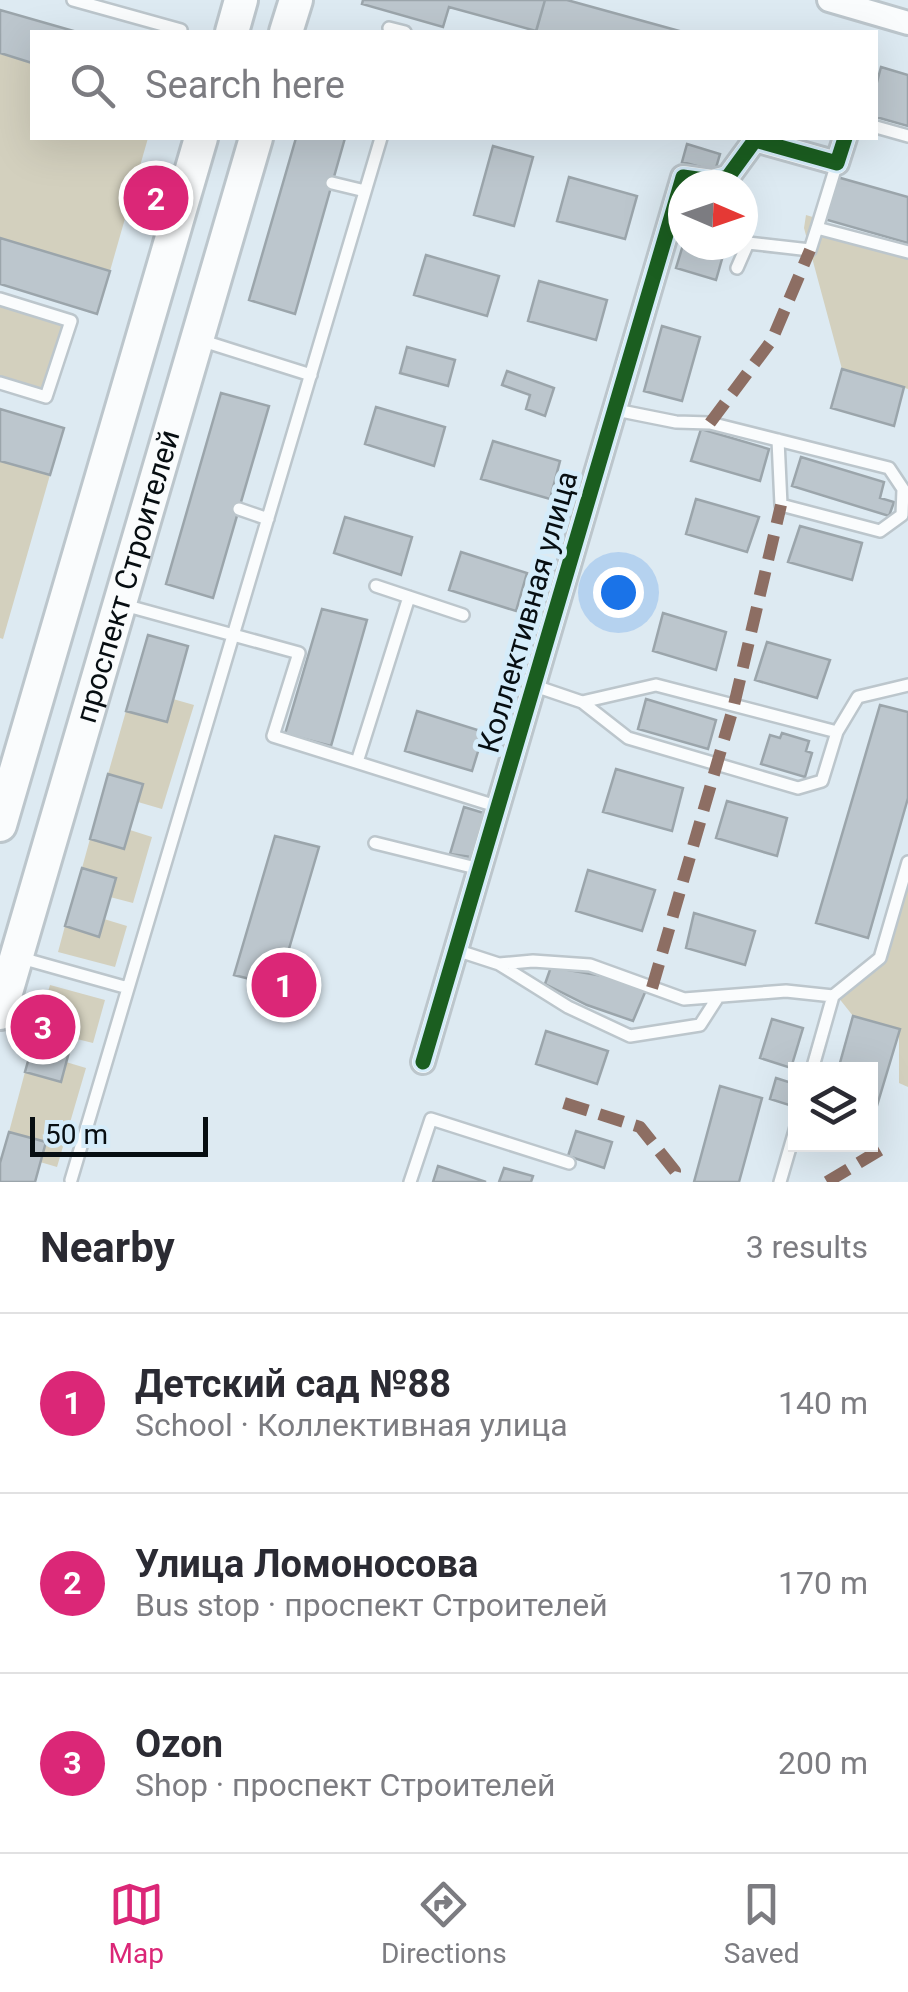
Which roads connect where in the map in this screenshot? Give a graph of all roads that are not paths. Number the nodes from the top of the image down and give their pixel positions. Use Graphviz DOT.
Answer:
graph roads {
  1 [pos="73,0"];
  2 [pos="241,0"];
  3 [pos="296,0"];
  4 [pos="829,0"];
  5 [pos="908,23"];
  6 [pos="879,26"];
  7 [pos="389,28"];
  8 [pos="181,30"];
  9 [pos="233,30"];
  10 [pos="287,30"];
  11 [pos="397,30"];
  12 [pos="878,127"];
  13 [pos="908,136"];
  14 [pos="200,140"];
  15 [pos="255,140"];
  16 [pos="380,140"];
  17 [pos="749,140"];
  18 [pos="754,140"];
  19 [pos="844,140"];
  20 [pos="837,163"];
  21 [pos="332,183"];
  22 [pos="365,191"];
  23 [pos="817,228"];
  24 [pos="908,252"];
  25 [pos="737,268"];
  26 [pos="0,299"];
  27 [pos="197,339"];
  28 [pos="310,375"];
  29 [pos="0,383"];
  30 [pos="616,410"];
  31 [pos="778,440"];
  32 [pos="239,509"];
  33 [pos="268,519"];
  34 [pos="376,586"];
  35 [pos="409,597"];
  36 [pos="120,604"];
  37 [pos="463,614"];
  38 [pos="233,636"];
  39 [pos="908,685"];
  40 [pos="534,686"];
  41 [pos="582,702"];
  42 [pos="837,732"];
  43 [pos="357,762"];
  44 [pos="498,807"];
  45 [pos="0,825"];
  46 [pos="375,843"];
  47 [pos="908,862"];
  48 [pos="480,869"];
  49 [pos="456,950"];
  50 [pos="16,957"];
  51 [pos="500,964"];
  52 [pos="128,988"];
  53 [pos="833,996"];
  54 [pos="718,997"];
  55 [pos="0,1014"];
  56 [pos="423,1062"];
  57 [pos="814,1062"];
  58 [pos="789,1152"];
  59 [pos="569,1163"];
  60 [pos="73,1181"];
  61 [pos="410,1182"];
  62 [pos="780,1182"];
  1 -- 8 [label="lane"];
  2 -- 9 [label="main road"];
  3 -- 10 [label="main road"];
  4 -- 6 [label="street"];
  5 -- 6 [label="street"];
  7 -- 11 [label="lane"];
  12 -- 13 [label="lane"];
  14 -- 45 [label="main road, проспект Строителей"];
  15 -- 27 [label="main road, проспект Строителей"];
  16 -- 22 [label="lane"];
  17 -- 30 [label="street, Коллективная улица"];
  18 -- 20 [label="street"];
  19 -- 20 [label="street"];
  20 -- 23 [label="lane"];
  21 -- 22 [label="lane"];
  22 -- 28 [label="lane"];
  23 -- 24 [label="lane"];
  23 -- 25 [label="lane"];
  26 -- 29 [label="lane"];
  27 -- 28 [label="lane"];
  27 -- 36 [label="main road, проспект Строителей"];
  28 -- 33 [label="lane"];
  30 -- 31 [label="lane"];
  30 -- 40 [label="street, Коллективная улица"];
  31 -- 31 [label="lane"];
  32 -- 33 [label="lane"];
  33 -- 38 [label="lane"];
  34 -- 35 [label="lane"];
  35 -- 37 [label="lane"];
  35 -- 43 [label="lane"];
  36 -- 38 [label="lane"];
  36 -- 50 [label="main road, проспект Строителей"];
  38 -- 43 [label="lane"];
  38 -- 52 [label="lane"];
  39 -- 42 [label="lane"];
  40 -- 41 [label="lane"];
  40 -- 44 [label="street, Коллективная улица"];
  41 -- 42 [label="lane"];
  41 -- 42 [label="lane"];
  43 -- 44 [label="lane"];
  44 -- 48 [label="street, Коллективная улица"];
  46 -- 48 [label="lane"];
  47 -- 53 [label="lane"];
  48 -- 49 [label="street, Коллективная улица"];
  49 -- 51 [label="lane"];
  49 -- 56 [label="street, Коллективная улица"];
  50 -- 52 [label="lane"];
  50 -- 55 [label="main road, проспект Строителей"];
  51 -- 54 [label="lane"];
  51 -- 54 [label="lane"];
  52 -- 60 [label="lane"];
  53 -- 54 [label="lane"];
  53 -- 57 [label="lane"];
  58 -- 62 [label="lane"];
  59 -- 61 [label="lane"];
}
